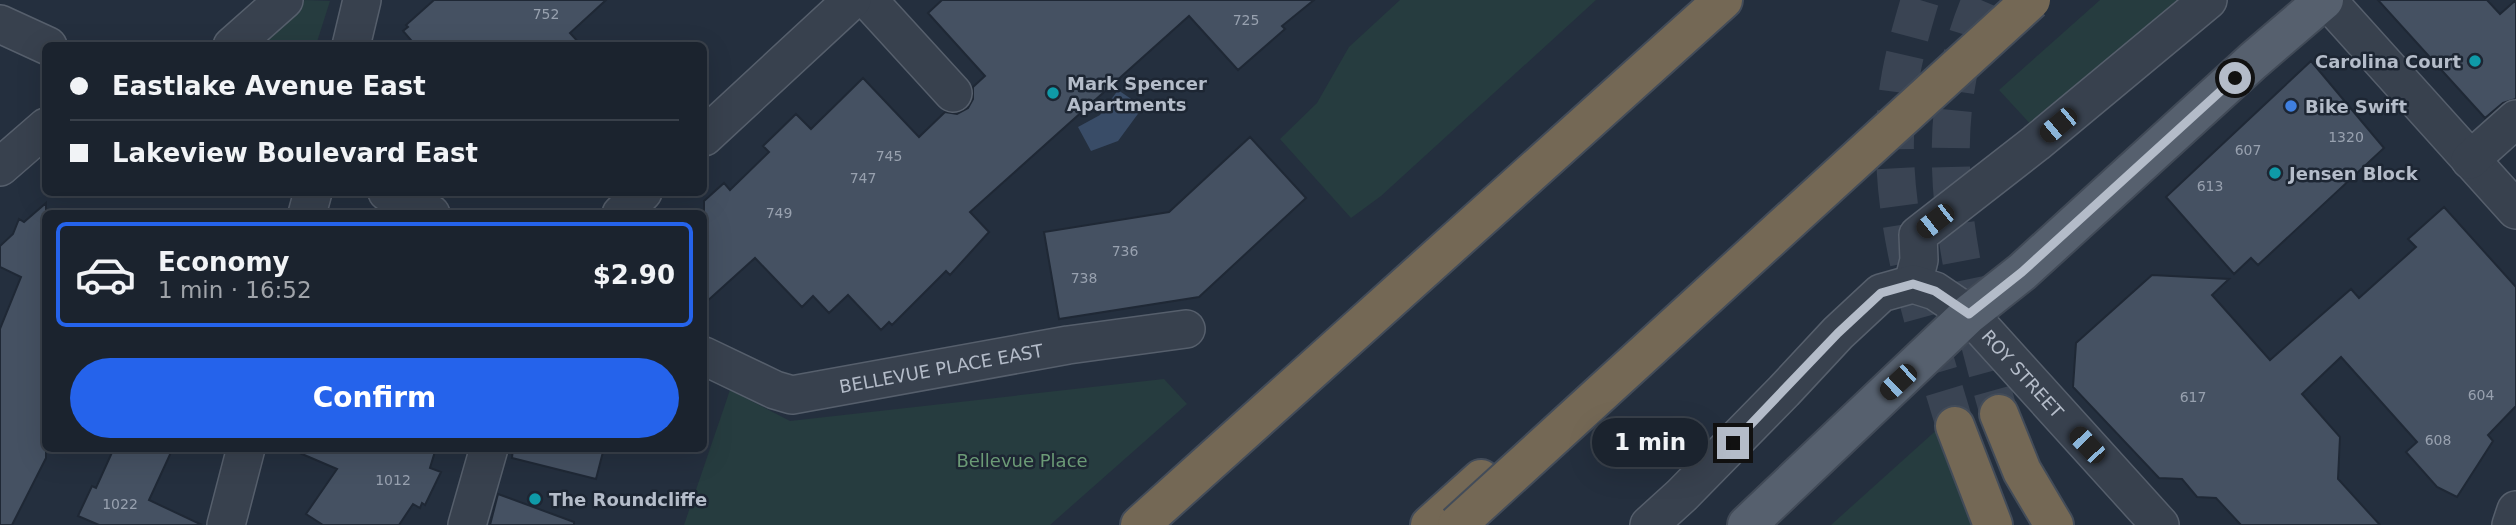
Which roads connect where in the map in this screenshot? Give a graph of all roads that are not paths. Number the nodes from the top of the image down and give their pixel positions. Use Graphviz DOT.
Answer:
graph roads {
  1 [pos="284,0"];
  2 [pos="362,0"];
  3 [pos="852,0"];
  4 [pos="868,0"];
  5 [pos="1723,0"];
  6 [pos="2005,0"];
  7 [pos="2031,0"];
  8 [pos="2208,0"];
  9 [pos="2325,0"];
  10 [pos="0,24"];
  11 [pos="237,42"];
  12 [pos="352,42"];
  13 [pos="42,43"];
  14 [pos="953,93"];
  15 [pos="2516,119"];
  16 [pos="42,130"];
  17 [pos="707,134"];
  18 [pos="2470,160"];
  19 [pos="0,167"];
  20 [pos="395,196"];
  21 [pos="639,196"];
  22 [pos="423,210"];
  23 [pos="625,210"];
  24 [pos="2516,210"];
  25 [pos="1913,284"];
  26 [pos="1969,314"];
  27 [pos="1186,329"];
  28 [pos="707,357"];
  29 [pos="1999,414"];
  30 [pos="1955,426"];
  31 [pos="245,452"];
  32 [pos="488,452"];
  33 [pos="2516,510"];
  34 [pos="226,525"];
  35 [pos="467,525"];
  36 [pos="1140,525"];
  37 [pos="1430,525"];
  38 [pos="1457,525"];
  39 [pos="1648,525"];
  40 [pos="1747,525"];
  41 [pos="1993,525"];
  42 [pos="2054,525"];
  43 [pos="2160,525"];
  44 [pos="2511,525"];
  1 -- 11 [label="street"];
  2 -- 12 [label="street"];
  3 -- 17 [label="street"];
  4 -- 14 [label="street"];
  5 -- 36 [label="highway"];
  6 -- 37 [label="highway"];
  7 -- 38 [label="highway, bridge"];
  8 -- 25 [label="street"];
  9 -- 18 [label="street"];
  9 -- 26 [label="main road"];
  10 -- 13 [label="street"];
  15 -- 18 [label="street"];
  16 -- 19 [label="street"];
  18 -- 24 [label="street"];
  20 -- 22 [label="street"];
  21 -- 23 [label="street"];
  25 -- 26 [label="street, ROY STREET"];
  25 -- 39 [label="street"];
  26 -- 40 [label="main road"];
  26 -- 43 [label="street, ROY STREET"];
  27 -- 28 [label="street, BELLEVUE PLACE EAST"];
  29 -- 42 [label="highway"];
  30 -- 41 [label="highway"];
  31 -- 34 [label="street"];
  32 -- 35 [label="street"];
  33 -- 44 [label="street"];
}
